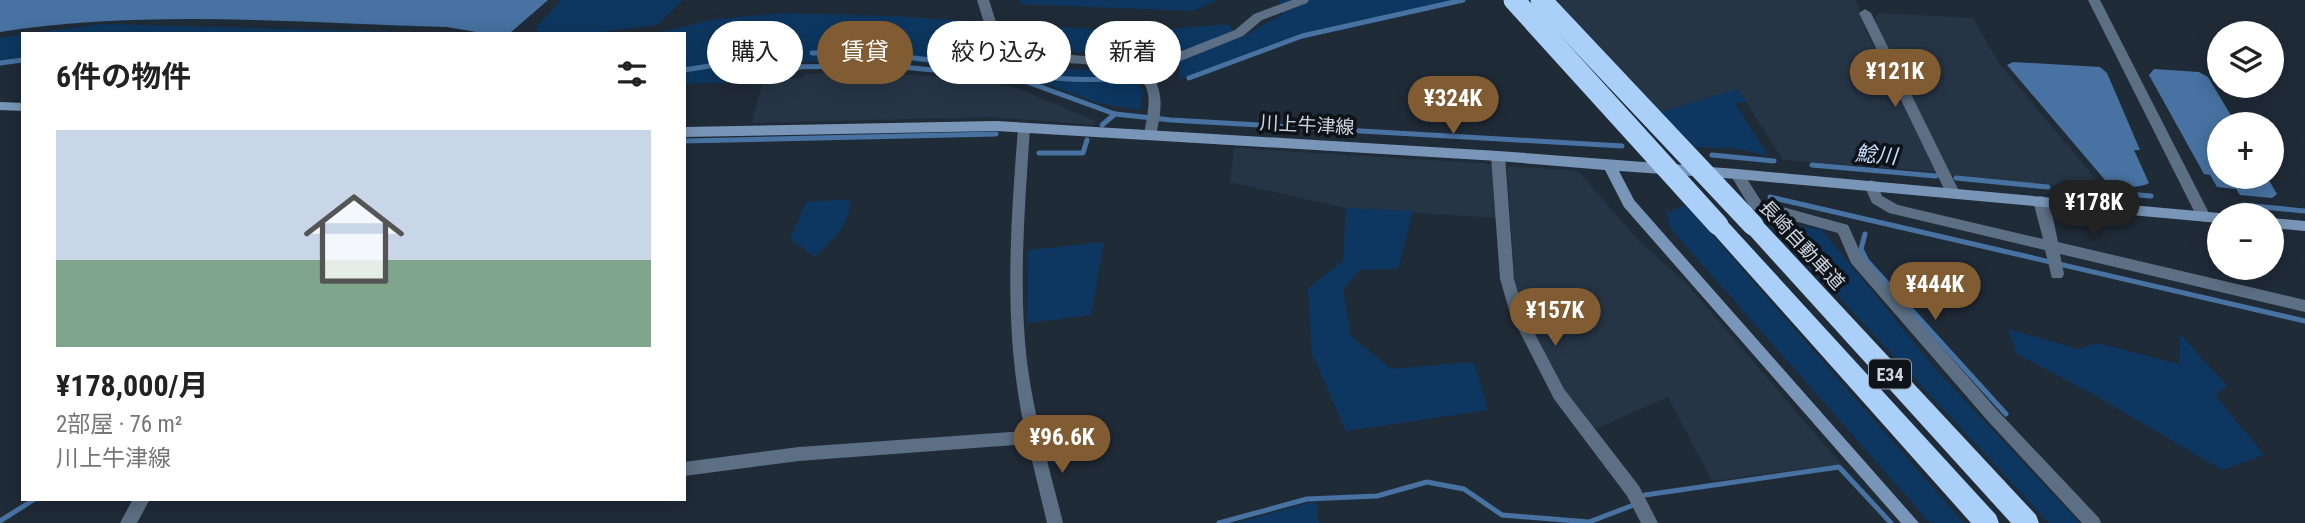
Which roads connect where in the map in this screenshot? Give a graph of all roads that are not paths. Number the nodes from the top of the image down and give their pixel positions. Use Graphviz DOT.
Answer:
graph roads {
  1 [pos="983,0"];
  2 [pos="1303,0"];
  3 [pos="1514,0"];
  4 [pos="1541,0"];
  5 [pos="2094,0"];
  6 [pos="1864,13"];
  7 [pos="1181,56"];
  8 [pos="1085,62"];
  9 [pos="1151,84"];
  10 [pos="0,106"];
  11 [pos="21,107"];
  12 [pos="1024,128"];
  13 [pos="1151,131"];
  14 [pos="686,132"];
  15 [pos="1498,156"];
  16 [pos="1609,166"];
  17 [pos="1737,174"];
  18 [pos="1871,185"];
  19 [pos="1953,193"];
  20 [pos="2040,201"];
  21 [pos="2204,217"];
  22 [pos="2207,217"];
  23 [pos="2284,224"];
  24 [pos="2305,226"];
  25 [pos="2051,248"];
  26 [pos="2057,274"];
  27 [pos="2305,306"];
  28 [pos="1034,437"];
  29 [pos="686,468"];
  30 [pos="141,501"];
  31 [pos="128,523"];
  32 [pos="1055,523"];
  33 [pos="1650,523"];
  34 [pos="1912,523"];
  35 [pos="1987,523"];
  36 [pos="2027,523"];
  37 [pos="2093,523"];
  1 -- 8 [label="street"];
  2 -- 7 [label="street"];
  3 -- 35 [label="highway, E34, bridge"];
  4 -- 36 [label="highway, 長崎自動車道 / E34, bridge"];
  5 -- 21 [label="street"];
  6 -- 19 [label="street"];
  9 -- 13 [label="street"];
  10 -- 11 [label="main road"];
  12 -- 13 [label="main road, 川上牛津線"];
  12 -- 14 [label="main road, 川上牛津線"];
  12 -- 28 [label="street"];
  13 -- 15 [label="main road, 川上牛津線"];
  15 -- 16 [label="main road, 川上牛津線"];
  15 -- 33 [label="street"];
  16 -- 17 [label="main road, 川上牛津線"];
  16 -- 34 [label="main road"];
  17 -- 18 [label="main road, 川上牛津線"];
  17 -- 37 [label="street"];
  18 -- 19 [label="main road, 川上牛津線"];
  18 -- 25 [label="street"];
  19 -- 20 [label="main road, 川上牛津線"];
  20 -- 21 [label="main road, 川上牛津線"];
  20 -- 25 [label="street"];
  21 -- 22 [label="main road, 川上牛津線"];
  23 -- 24 [label="main road"];
  25 -- 26 [label="street"];
  25 -- 27 [label="street"];
  28 -- 29 [label="street"];
  28 -- 32 [label="street"];
  30 -- 31 [label="street"];
}
